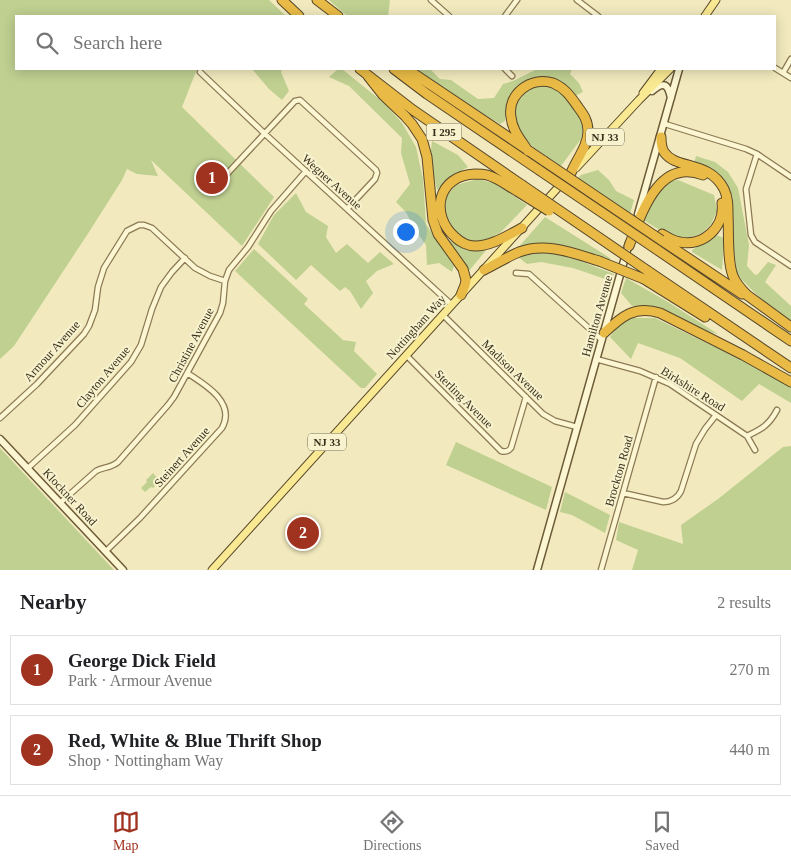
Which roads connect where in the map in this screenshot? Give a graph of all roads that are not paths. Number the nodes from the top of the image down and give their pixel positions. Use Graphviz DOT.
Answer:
graph roads {
  1 [pos="282,0"];
  2 [pos="312,0"];
  3 [pos="317,0"];
  4 [pos="431,0"];
  5 [pos="517,0"];
  6 [pos="577,0"];
  7 [pos="716,0"];
  8 [pos="298,15"];
  9 [pos="329,15"];
  10 [pos="337,15"];
  11 [pos="447,15"];
  12 [pos="506,15"];
  13 [pos="597,15"];
  14 [pos="706,15"];
  15 [pos="791,60"];
  16 [pos="776,69"];
  17 [pos="361,70"];
  18 [pos="395,70"];
  19 [pos="409,70"];
  20 [pos="506,70"];
  21 [pos="660,70"];
  22 [pos="667,70"];
  23 [pos="669,70"];
  24 [pos="679,70"];
  25 [pos="200,72"];
  26 [pos="783,73"];
  27 [pos="368,76"];
  28 [pos="512,76"];
  29 [pos="678,76"];
  30 [pos="791,78"];
  31 [pos="672,98"];
  32 [pos="639,100"];
  33 [pos="665,124"];
  34 [pos="264,133"];
  35 [pos="661,137"];
  36 [pos="528,150"];
  37 [pos="757,154"];
  38 [pos="306,171"];
  39 [pos="571,173"];
  40 [pos="791,176"];
  41 [pos="520,188"];
  42 [pos="212,190"];
  43 [pos="347,208"];
  44 [pos="522,228"];
  45 [pos="661,237"];
  46 [pos="628,246"];
  47 [pos="185,258"];
  48 [pos="791,266"];
  49 [pos="484,270"];
  50 [pos="516,273"];
  51 [pos="646,275"];
  52 [pos="225,281"];
  53 [pos="461,295"];
  54 [pos="452,305"];
  55 [pos="770,311"];
  56 [pos="443,315"];
  57 [pos="791,326"];
  58 [pos="603,337"];
  59 [pos="791,341"];
  60 [pos="406,355"];
  61 [pos="596,359"];
  62 [pos="791,369"];
  63 [pos="187,373"];
  64 [pos="656,377"];
  65 [pos="791,382"];
  66 [pos="526,397"];
  67 [pos="777,410"];
  68 [pos="716,415"];
  69 [pos="0,418"];
  70 [pos="577,427"];
  71 [pos="747,436"];
  72 [pos="0,439"];
  73 [pos="755,450"];
  74 [pos="28,468"];
  75 [pos="623,493"];
  76 [pos="60,503"];
  77 [pos="106,551"];
  78 [pos="123,570"];
  79 [pos="212,570"];
  80 [pos="537,570"];
  81 [pos="601,570"];
  1 -- 8 [label="highway"];
  2 -- 9 [label="highway"];
  3 -- 10 [label="highway"];
  4 -- 11 [label="street"];
  5 -- 12 [label="street"];
  6 -- 13 [label="street"];
  7 -- 14 [label="main road"];
  15 -- 26 [label="street"];
  16 -- 26 [label="street"];
  17 -- 27 [label="highway, I 295"];
  18 -- 59 [label="highway, I 295, bridge"];
  19 -- 36 [label="highway"];
  20 -- 28 [label="street"];
  21 -- 32 [label="main road, Nottingham Way / NJ 33"];
  22 -- 32 [label="main road, Nottingham Way / NJ 33"];
  23 -- 29 [label="street"];
  24 -- 29 [label="main road, Hamilton Avenue"];
  25 -- 34 [label="street, Wegner Avenue"];
  26 -- 30 [label="street"];
  27 -- 41 [label="highway, I 295"];
  27 -- 53 [label="highway"];
  29 -- 31 [label="main road, Hamilton Avenue"];
  31 -- 32 [label="main road"];
  31 -- 33 [label="main road, Hamilton Avenue"];
  32 -- 39 [label="main road, Nottingham Way / NJ 33"];
  33 -- 35 [label="main road, Hamilton Avenue"];
  33 -- 37 [label="street"];
  34 -- 38 [label="street, Wegner Avenue"];
  34 -- 42 [label="street"];
  34 -- 43 [label="street"];
  35 -- 46 [label="main road, Hamilton Avenue"];
  35 -- 55 [label="highway"];
  36 -- 39 [label="highway"];
  36 -- 45 [label="highway, bridge"];
  37 -- 40 [label="street"];
  37 -- 48 [label="street"];
  38 -- 43 [label="street, Wegner Avenue"];
  38 -- 52 [label="street, Christine Avenue"];
  39 -- 44 [label="main road, Nottingham Way / NJ 33"];
  41 -- 44 [label="highway"];
  41 -- 51 [label="highway, bridge"];
  43 -- 54 [label="street, Wegner Avenue"];
  44 -- 49 [label="main road, Nottingham Way / NJ 33"];
  45 -- 46 [label="highway"];
  45 -- 55 [label="highway"];
  46 -- 58 [label="main road, Hamilton Avenue"];
  47 -- 52 [label="street, Armour Avenue"];
  47 -- 69 [label="street, Armour Avenue"];
  47 -- 74 [label="street, Clayton Avenue"];
  49 -- 51 [label="highway, bridge"];
  49 -- 53 [label="main road, Nottingham Way / NJ 33"];
  50 -- 58 [label="street"];
  51 -- 62 [label="highway"];
  52 -- 63 [label="street, Christine Avenue"];
  53 -- 54 [label="main road, Nottingham Way / NJ 33"];
  54 -- 56 [label="main road, Nottingham Way / NJ 33"];
  55 -- 57 [label="highway"];
  56 -- 60 [label="main road, Nottingham Way / NJ 33"];
  56 -- 66 [label="street, Madison Avenue"];
  58 -- 61 [label="main road, Hamilton Avenue"];
  58 -- 65 [label="highway"];
  60 -- 66 [label="street, Sterling Avenue"];
  60 -- 79 [label="main road, Nottingham Way / NJ 33"];
  61 -- 64 [label="street, Birkshire Road"];
  61 -- 70 [label="main road, Hamilton Avenue"];
  63 -- 76 [label="street, Christine Avenue"];
  63 -- 77 [label="street, Steinert Avenue"];
  64 -- 68 [label="street, Birkshire Road"];
  64 -- 75 [label="street, Brockton Road"];
  66 -- 70 [label="street, Madison Avenue"];
  67 -- 71 [label="street"];
  68 -- 71 [label="street, Birkshire Road"];
  68 -- 75 [label="street"];
  70 -- 80 [label="main road, Hamilton Avenue"];
  71 -- 73 [label="street, Birkshire Road"];
  72 -- 74 [label="main road, Klockner Road"];
  74 -- 76 [label="main road, Klockner Road"];
  75 -- 81 [label="street, Brockton Road"];
  76 -- 77 [label="main road, Klockner Road"];
  77 -- 78 [label="main road, Klockner Road"];
}
